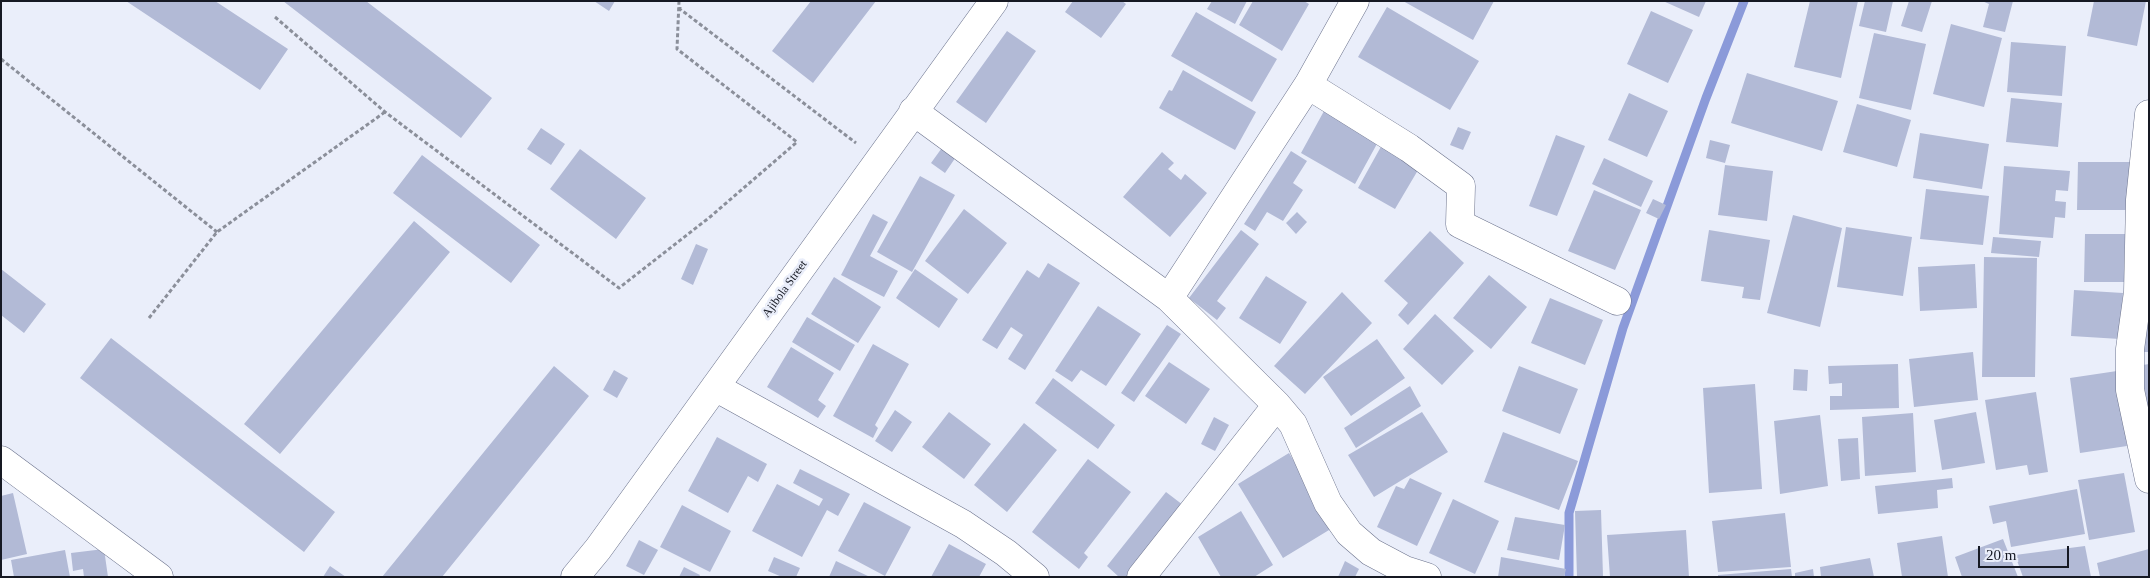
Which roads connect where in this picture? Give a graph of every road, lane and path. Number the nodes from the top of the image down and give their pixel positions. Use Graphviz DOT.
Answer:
graph roads {
  1 [pos="680,1"];
  2 [pos="994,1"];
  3 [pos="1355,1"];
  4 [pos="275,17"];
  5 [pos="1,59"];
  6 [pos="1308,85"];
  7 [pos="913,111"];
  8 [pos="385,112"];
  9 [pos="2149,114"];
  10 [pos="878,160"];
  11 [pos="217,232"];
  12 [pos="1169,298"];
  13 [pos="1617,301"];
  14 [pos="149,318"];
  15 [pos="714,387"];
  16 [pos="1277,405"];
  17 [pos="1,460"];
  18 [pos="2149,479"];
  19 [pos="159,577"];
  20 [pos="575,577"];
  21 [pos="1035,577"];
  22 [pos="1141,577"];
  23 [pos="1427,577"];
  1 -- 8 [label="path"];
  1 -- 10 [label="path"];
  2 -- 7 [label="street, Ajibola Street"];
  3 -- 6 [label="street"];
  4 -- 8 [label="path"];
  5 -- 11 [label="path"];
  6 -- 12 [label="street"];
  6 -- 13 [label="street"];
  7 -- 10 [label="street, Ajibola Street"];
  7 -- 12 [label="street"];
  8 -- 11 [label="path"];
  9 -- 18 [label="street"];
  10 -- 15 [label="street, Ajibola Street"];
  11 -- 14 [label="path"];
  12 -- 16 [label="street"];
  15 -- 20 [label="street, Ajibola Street"];
  15 -- 21 [label="street"];
  16 -- 22 [label="street"];
  16 -- 23 [label="street"];
  17 -- 19 [label="street"];
}
